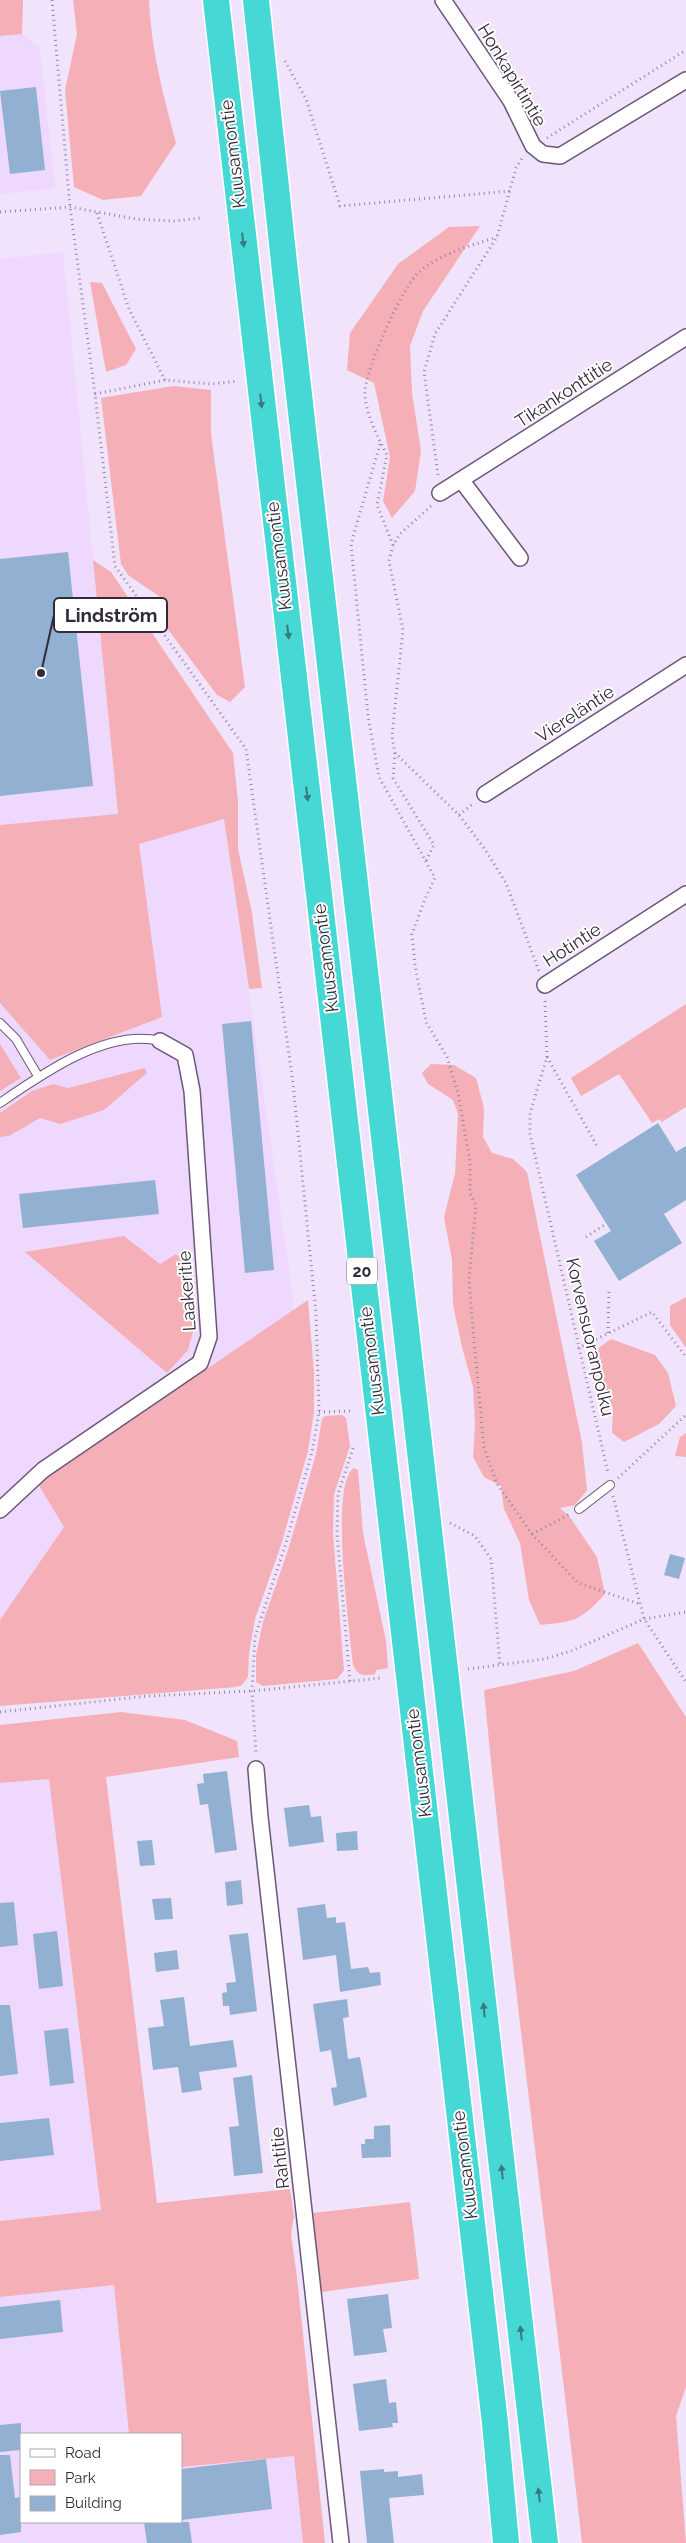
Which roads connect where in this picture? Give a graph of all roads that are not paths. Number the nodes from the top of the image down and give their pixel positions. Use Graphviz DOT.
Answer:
graph roads {
  1 [pos="206,0"];
  2 [pos="216,0"];
  3 [pos="256,0"];
  4 [pos="443,0"];
  5 [pos="686,80"];
  6 [pos="228,109"];
  7 [pos="686,337"];
  8 [pos="462,481"];
  9 [pos="440,493"];
  10 [pos="520,558"];
  11 [pos="686,664"];
  12 [pos="485,794"];
  13 [pos="686,894"];
  14 [pos="545,985"];
  15 [pos="0,1023"];
  16 [pos="160,1042"];
  17 [pos="38,1076"];
  18 [pos="0,1103"];
  19 [pos="610,1485"];
  20 [pos="579,1509"];
  21 [pos="0,1510"];
  22 [pos="256,1769"];
  23 [pos="340,2543"];
  24 [pos="506,2543"];
  25 [pos="545,2543"];
  1 -- 6 [label="highway"];
  2 -- 6 [label="highway, Kuusamontie / 20"];
  25 -- 3 [label="highway, Kuusamontie / 20, one-way"];
  4 -- 5 [label="street, Honkapirtintie"];
  6 -- 24 [label="highway, Kuusamontie / 20, one-way"];
  7 -- 8 [label="street, Tikankonttitie"];
  8 -- 9 [label="street, Tikankonttitie"];
  8 -- 10 [label="street"];
  11 -- 12 [label="street, Viereläntie"];
  13 -- 14 [label="street, Hotintie"];
  15 -- 17 [label="lane"];
  16 -- 17 [label="lane"];
  16 -- 21 [label="street, Laakeritie"];
  17 -- 18 [label="lane"];
  19 -- 20 [label="lane"];
  22 -- 23 [label="street, Rahtitie"];
}
